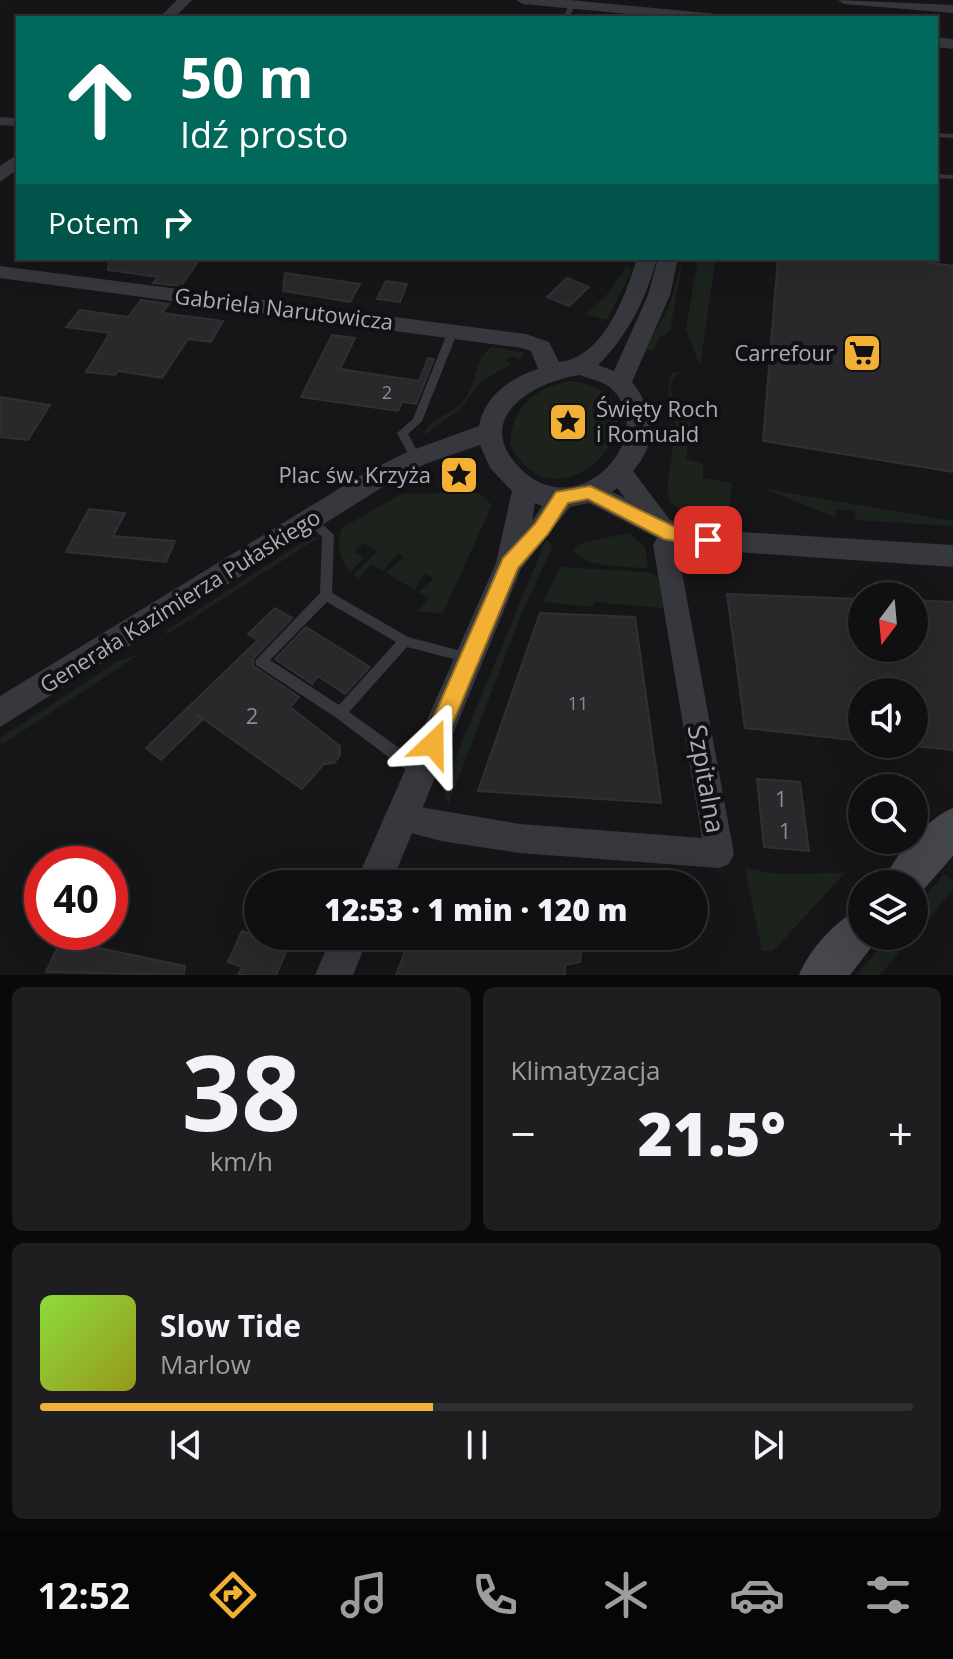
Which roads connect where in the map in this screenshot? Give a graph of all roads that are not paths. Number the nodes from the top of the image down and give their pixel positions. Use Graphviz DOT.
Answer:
graph roads {
  1 [pos="185,0"];
  2 [pos="523,0"];
  3 [pos="844,0"];
  4 [pos="953,9"];
  5 [pos="569,12"];
  6 [pos="708,12"];
  7 [pos="168,16"];
  8 [pos="16,161"];
  9 [pos="0,176"];
  10 [pos="646,260"];
  11 [pos="668,260"];
  12 [pos="0,272"];
  13 [pos="453,331"];
  14 [pos="582,367"];
  15 [pos="550,370"];
  16 [pos="620,383"];
  17 [pos="492,431"];
  18 [pos="416,458"];
  19 [pos="620,472"];
  20 [pos="525,489"];
  21 [pos="590,492"];
  22 [pos="563,497"];
  23 [pos="311,520"];
  24 [pos="665,530"];
  25 [pos="953,556"];
  26 [pos="510,563"];
  27 [pos="326,595"];
  28 [pos="405,641"];
  29 [pos="469,658"];
  30 [pos="0,713"];
  31 [pos="340,713"];
  32 [pos="421,772"];
  33 [pos="402,818"];
  34 [pos="944,843"];
  35 [pos="379,870"];
  36 [pos="916,870"];
  37 [pos="848,945"];
  38 [pos="345,950"];
  39 [pos="334,975"];
  40 [pos="821,975"];
  1 -- 7 [label="street"];
  2 -- 5 [label="street"];
  3 -- 4 [label="street"];
  5 -- 6 [label="street"];
  8 -- 9 [label="street"];
  10 -- 14 [label="street"];
  11 -- 16 [label="street"];
  12 -- 13 [label="street, Gabriela Narutowicza"];
  13 -- 15 [label="street, Gabriela Narutowicza"];
  13 -- 18 [label="lane"];
  14 -- 15 [label="street"];
  14 -- 16 [label="street"];
  15 -- 17 [label="street"];
  16 -- 19 [label="street"];
  17 -- 18 [label="street, Generała Kazimierza Pułaskiego"];
  17 -- 20 [label="street"];
  18 -- 23 [label="street, Generała Kazimierza Pułaskiego"];
  19 -- 21 [label="street"];
  19 -- 24 [label="street"];
  20 -- 22 [label="street"];
  20 -- 26 [label="street"];
  21 -- 22 [label="street"];
  21 -- 24 [label="street"];
  22 -- 26 [label="street"];
  23 -- 27 [label="lane"];
  23 -- 30 [label="street, Generała Kazimierza Pułaskiego"];
  24 -- 25 [label="street"];
  24 -- 33 [label="street, Szpitalna"];
  26 -- 29 [label="street"];
  27 -- 28 [label="lane"];
  27 -- 31 [label="lane"];
  28 -- 29 [label="lane"];
  28 -- 31 [label="lane"];
  29 -- 32 [label="street"];
  31 -- 32 [label="lane"];
  32 -- 33 [label="street"];
  33 -- 35 [label="street"];
  34 -- 36 [label="main road"];
  37 -- 40 [label="main road"];
  38 -- 39 [label="street"];
}
